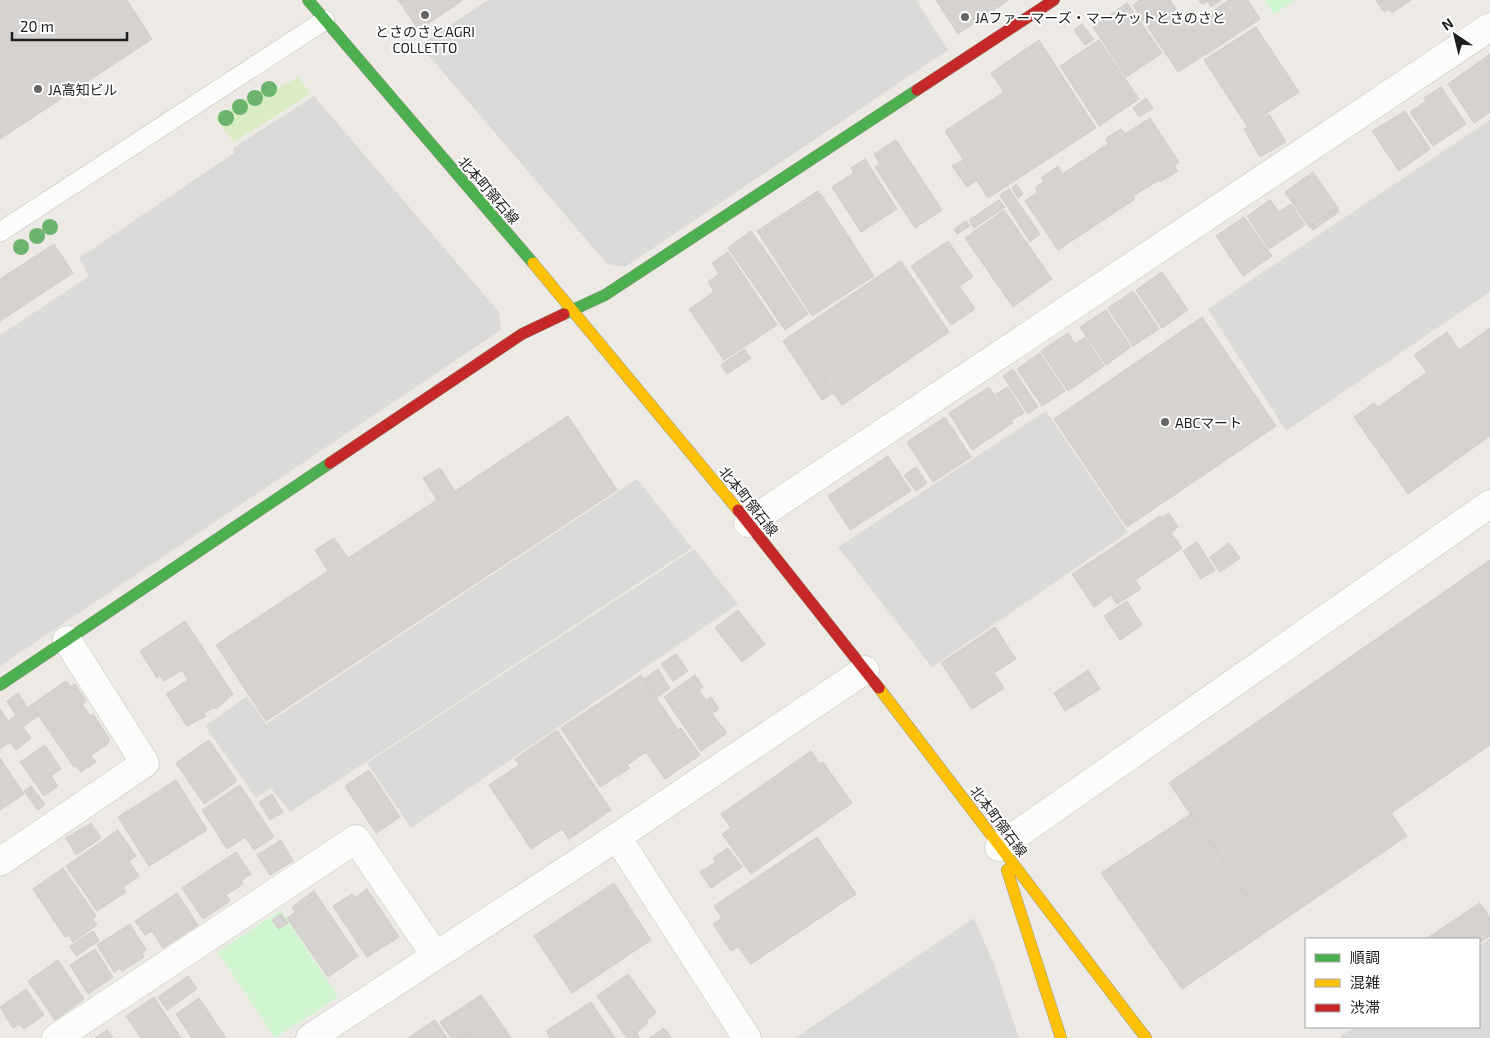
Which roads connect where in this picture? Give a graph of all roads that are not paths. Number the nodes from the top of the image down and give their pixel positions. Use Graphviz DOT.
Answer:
graph roads {
  1 [pos="308,0"];
  2 [pos="1054,0"];
  3 [pos="325,20"];
  4 [pos="1490,27"];
  5 [pos="0,232"];
  6 [pos="572,309"];
  7 [pos="1490,504"];
  8 [pos="748,523"];
  9 [pos="67,640"];
  10 [pos="865,670"];
  11 [pos="0,685"];
  12 [pos="617,837"];
  13 [pos="999,847"];
  14 [pos="0,862"];
  15 [pos="435,955"];
  16 [pos="56,1038"];
  17 [pos="310,1038"];
  18 [pos="747,1038"];
  19 [pos="1061,1038"];
  20 [pos="1146,1038"];
  1 -- 3 [label="street, 北本町領石線"];
  2 -- 6 [label="street"];
  3 -- 5 [label="lane"];
  3 -- 6 [label="street, 北本町領石線"];
  4 -- 8 [label="street"];
  6 -- 8 [label="street, 北本町領石線"];
  6 -- 9 [label="street"];
  7 -- 13 [label="street"];
  8 -- 10 [label="street, 北本町領石線"];
  9 -- 11 [label="street"];
  9 -- 14 [label="street"];
  10 -- 12 [label="street"];
  10 -- 13 [label="street, 北本町領石線"];
  12 -- 15 [label="street"];
  12 -- 18 [label="street"];
  13 -- 19 [label="street"];
  13 -- 20 [label="street, 北本町領石線"];
  15 -- 16 [label="street"];
  15 -- 17 [label="street"];
}
